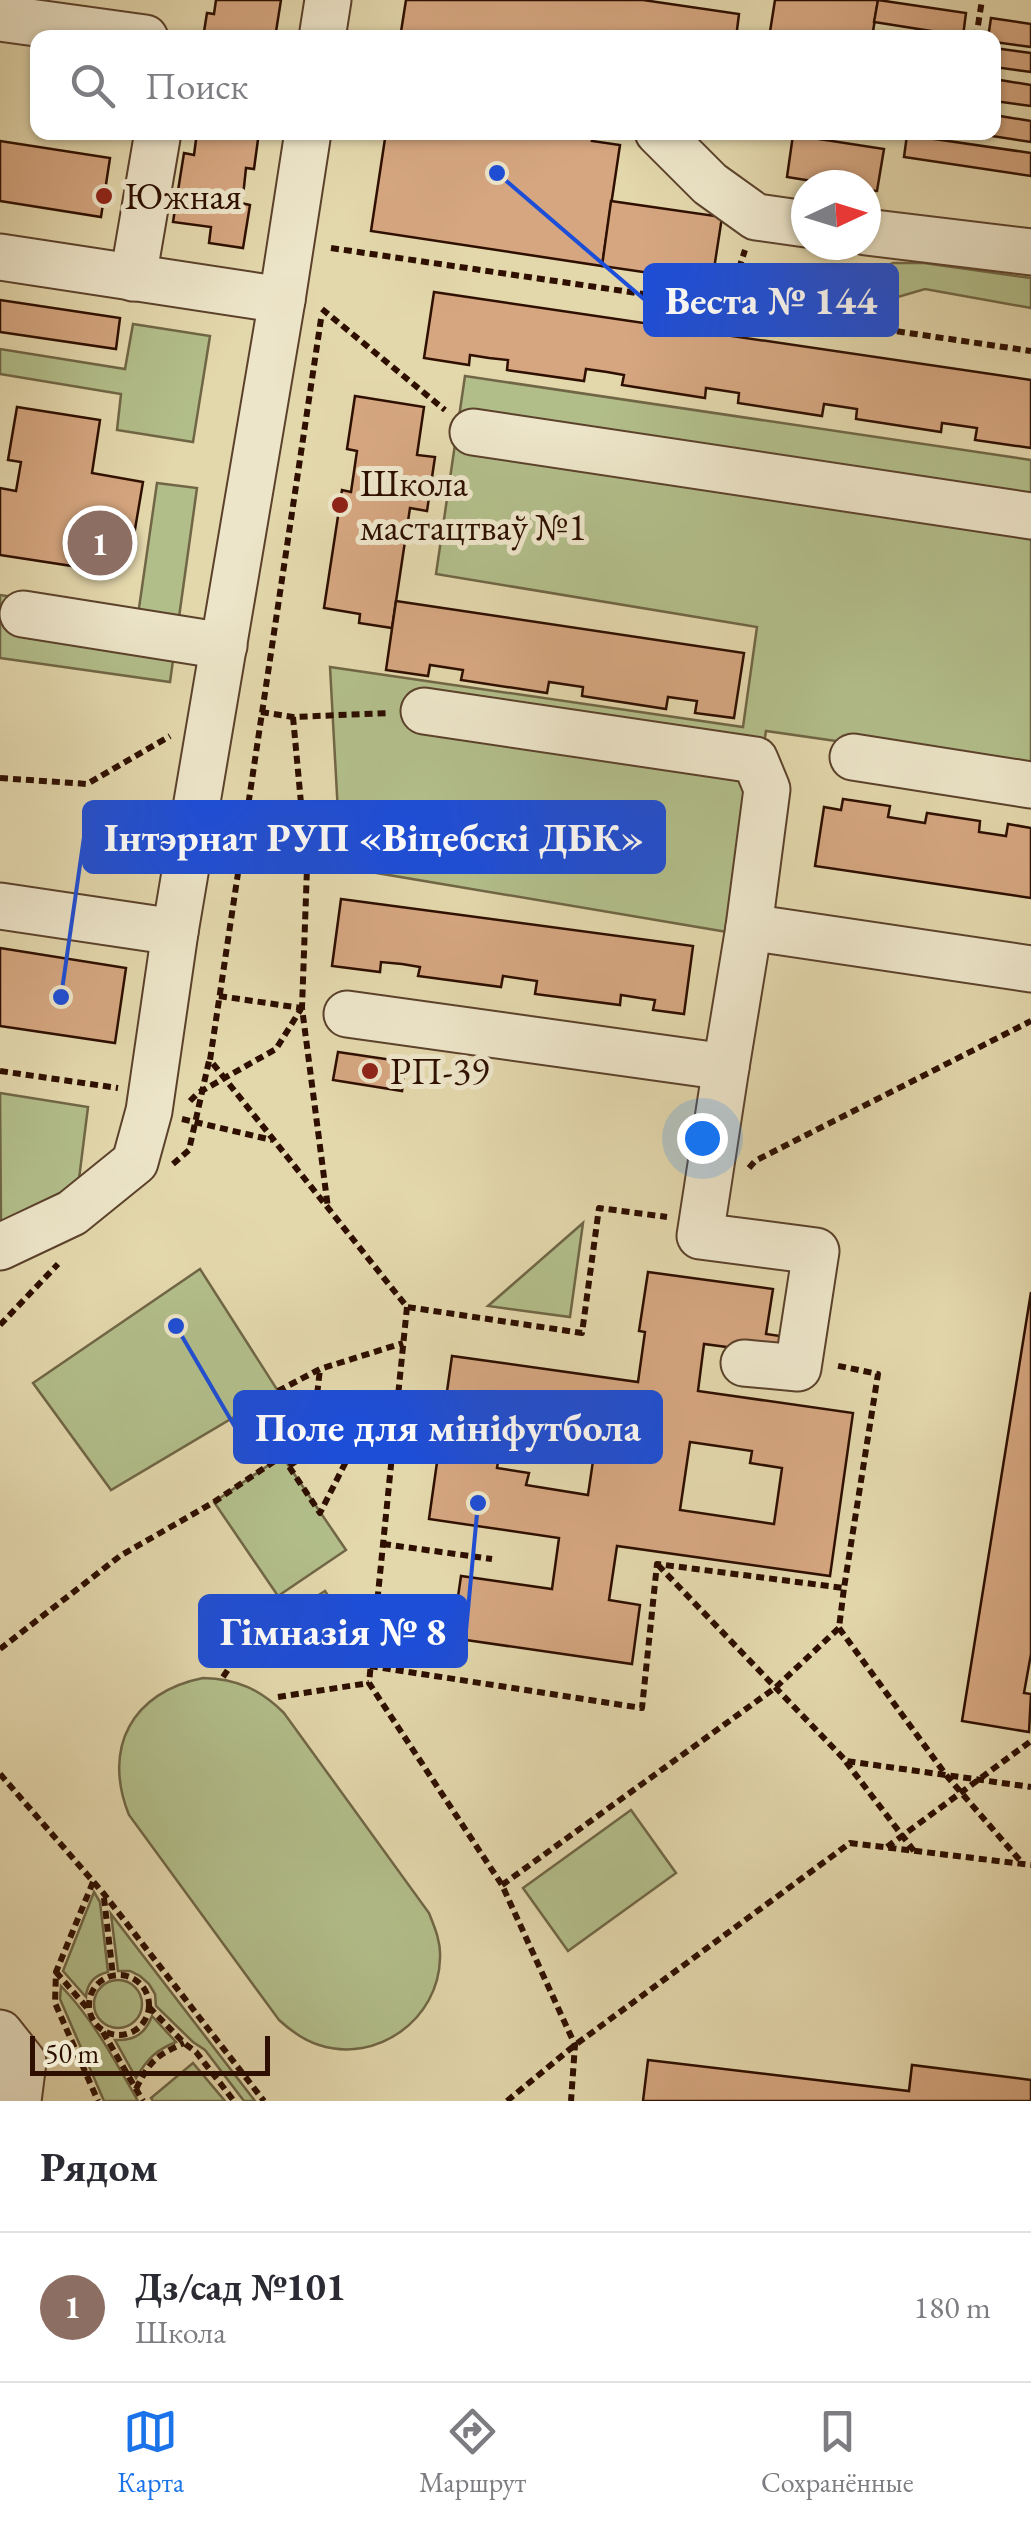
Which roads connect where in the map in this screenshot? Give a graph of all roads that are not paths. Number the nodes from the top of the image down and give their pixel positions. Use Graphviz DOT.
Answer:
graph roads {
  1 [pos="328,0"];
  2 [pos="0,18"];
  3 [pos="87,30"];
  4 [pos="323,30"];
  5 [pos="157,140"];
  6 [pos="308,140"];
  7 [pos="666,140"];
  8 [pos="791,222"];
  9 [pos="881,234"];
  10 [pos="1031,252"];
  11 [pos="0,257"];
  12 [pos="133,278"];
  13 [pos="310,301"];
  14 [pos="473,432"];
  15 [pos="1031,516"];
  16 [pos="23,614"];
  17 [pos="224,646"];
  18 [pos="424,711"];
  19 [pos="853,757"];
  20 [pos="1031,785"];
  21 [pos="0,906"];
  22 [pos="749,927"];
  23 [pos="175,932"];
  24 [pos="1031,969"];
  25 [pos="346,1014"];
  26 [pos="726,1067"];
  27 [pos="0,1246"];
  28 [pos="744,1363"];
  29 [pos="0,2033"];
  30 [pos="18,2101"];
  1 -- 4 [label="lane"];
  2 -- 3 [label="lane"];
  5 -- 12 [label="lane"];
  6 -- 13 [label="lane"];
  7 -- 8 [label="lane"];
  9 -- 10 [label="lane"];
  11 -- 12 [label="lane"];
  12 -- 13 [label="lane"];
  13 -- 17 [label="lane"];
  14 -- 15 [label="lane"];
  16 -- 17 [label="lane"];
  17 -- 23 [label="lane"];
  18 -- 22 [label="lane"];
  19 -- 20 [label="lane"];
  21 -- 23 [label="lane"];
  22 -- 24 [label="lane"];
  22 -- 26 [label="lane"];
  23 -- 27 [label="lane"];
  25 -- 26 [label="lane"];
  26 -- 28 [label="lane"];
  29 -- 30 [label="lane"];
}
